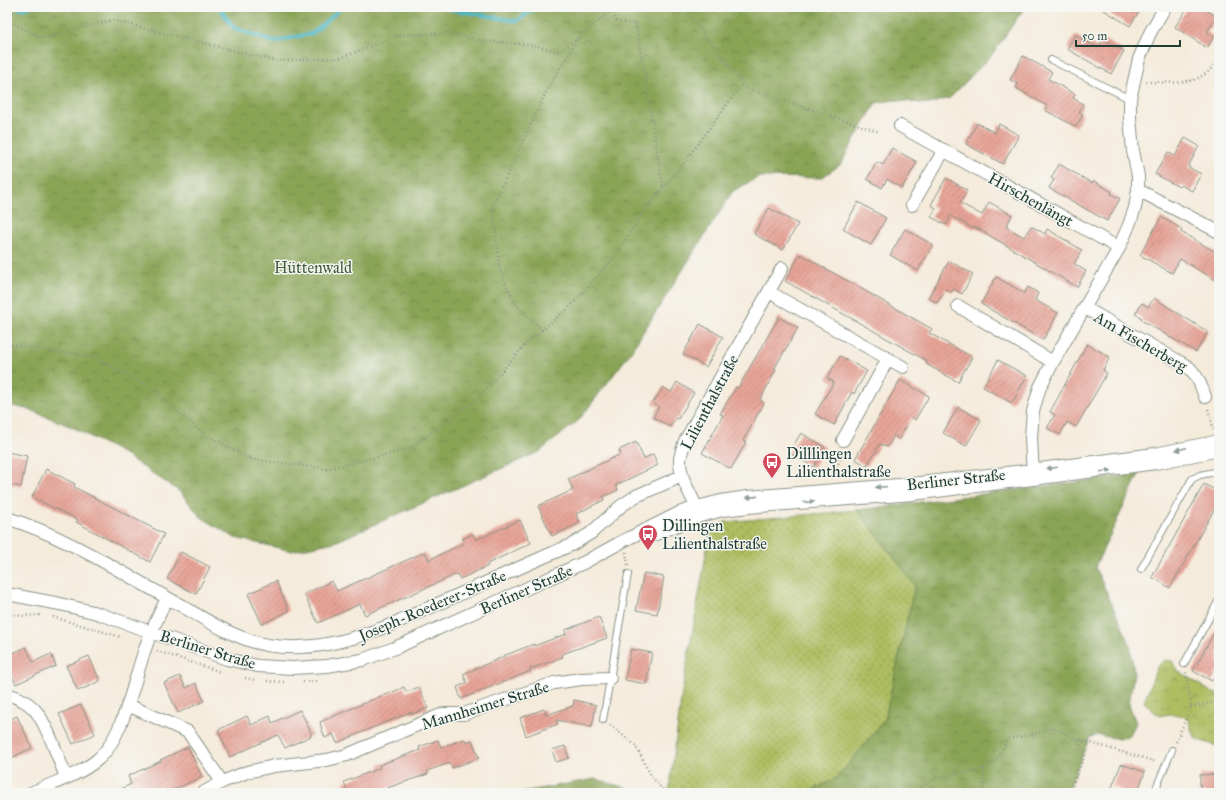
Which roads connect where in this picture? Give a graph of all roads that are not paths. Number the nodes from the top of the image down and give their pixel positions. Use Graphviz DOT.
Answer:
graph roads {
  1 [pos="1164,7"];
  2 [pos="1051,60"];
  3 [pos="1130,98"];
  4 [pos="900,126"];
  5 [pos="944,150"];
  6 [pos="1138,190"];
  7 [pos="912,205"];
  8 [pos="1219,232"];
  9 [pos="1119,248"];
  10 [pos="782,268"];
  11 [pos="769,292"];
  12 [pos="958,306"];
  13 [pos="1084,308"];
  14 [pos="888,359"];
  15 [pos="1053,362"];
  16 [pos="903,368"];
  17 [pos="1205,397"];
  18 [pos="843,440"];
  19 [pos="1218,444"];
  20 [pos="1219,471"];
  21 [pos="1032,475"];
  22 [pos="682,476"];
  23 [pos="698,512"];
  24 [pos="7,518"];
  25 [pos="585,562"];
  26 [pos="1141,569"];
  27 [pos="628,574"];
  28 [pos="7,594"];
  29 [pos="167,598"];
  30 [pos="1219,600"];
  31 [pos="151,632"];
  32 [pos="1184,664"];
  33 [pos="610,678"];
  34 [pos="7,694"];
  35 [pos="128,705"];
  36 [pos="603,720"];
  37 [pos="1172,750"];
  38 [pos="66,777"];
  39 [pos="222,782"];
  40 [pos="32,793"];
  41 [pos="203,793"];
  42 [pos="1154,793"];
  1 -- 3 [label="street, Am Fischerberg"];
  2 -- 3 [label="lane"];
  3 -- 6 [label="street, Am Fischerberg"];
  4 -- 5 [label="street, Hirschenlängt"];
  5 -- 7 [label="street"];
  5 -- 9 [label="street, Hirschenlängt"];
  6 -- 8 [label="street"];
  6 -- 9 [label="street, Am Fischerberg"];
  9 -- 13 [label="street, Am Fischerberg"];
  10 -- 11 [label="street, Lilienthalstraße"];
  11 -- 14 [label="street"];
  11 -- 22 [label="street, Lilienthalstraße"];
  12 -- 15 [label="street"];
  13 -- 15 [label="street, Am Fischerberg"];
  13 -- 17 [label="street, Am Fischerberg"];
  14 -- 16 [label="street"];
  14 -- 18 [label="street"];
  15 -- 21 [label="street, Am Fischerberg"];
  19 -- 21 [label="street, Berliner Straße"];
  20 -- 26 [label="lane"];
  23 -- 21 [label="street, Berliner Straße, one-way"];
  21 -- 23 [label="street, Berliner Straße, one-way"];
  22 -- 23 [label="street, Lilienthalstraße"];
  22 -- 29 [label="street, Joseph-Roederer-Straße"];
  23 -- 25 [label="street, Berliner Straße"];
  23 -- 25 [label="street, Berliner Straße"];
  24 -- 29 [label="street, Joseph-Roederer-Straße"];
  25 -- 31 [label="street, Berliner Straße"];
  27 -- 33 [label="lane"];
  28 -- 31 [label="street, Berliner Straße"];
  29 -- 31 [label="street"];
  30 -- 32 [label="lane"];
  31 -- 35 [label="street"];
  33 -- 36 [label="lane"];
  33 -- 39 [label="street, Mannheimer Straße"];
  34 -- 38 [label="street"];
  35 -- 38 [label="street"];
  35 -- 39 [label="street"];
  37 -- 42 [label="lane"];
  38 -- 40 [label="street"];
  39 -- 41 [label="street, Mannheimer Straße"];
}
